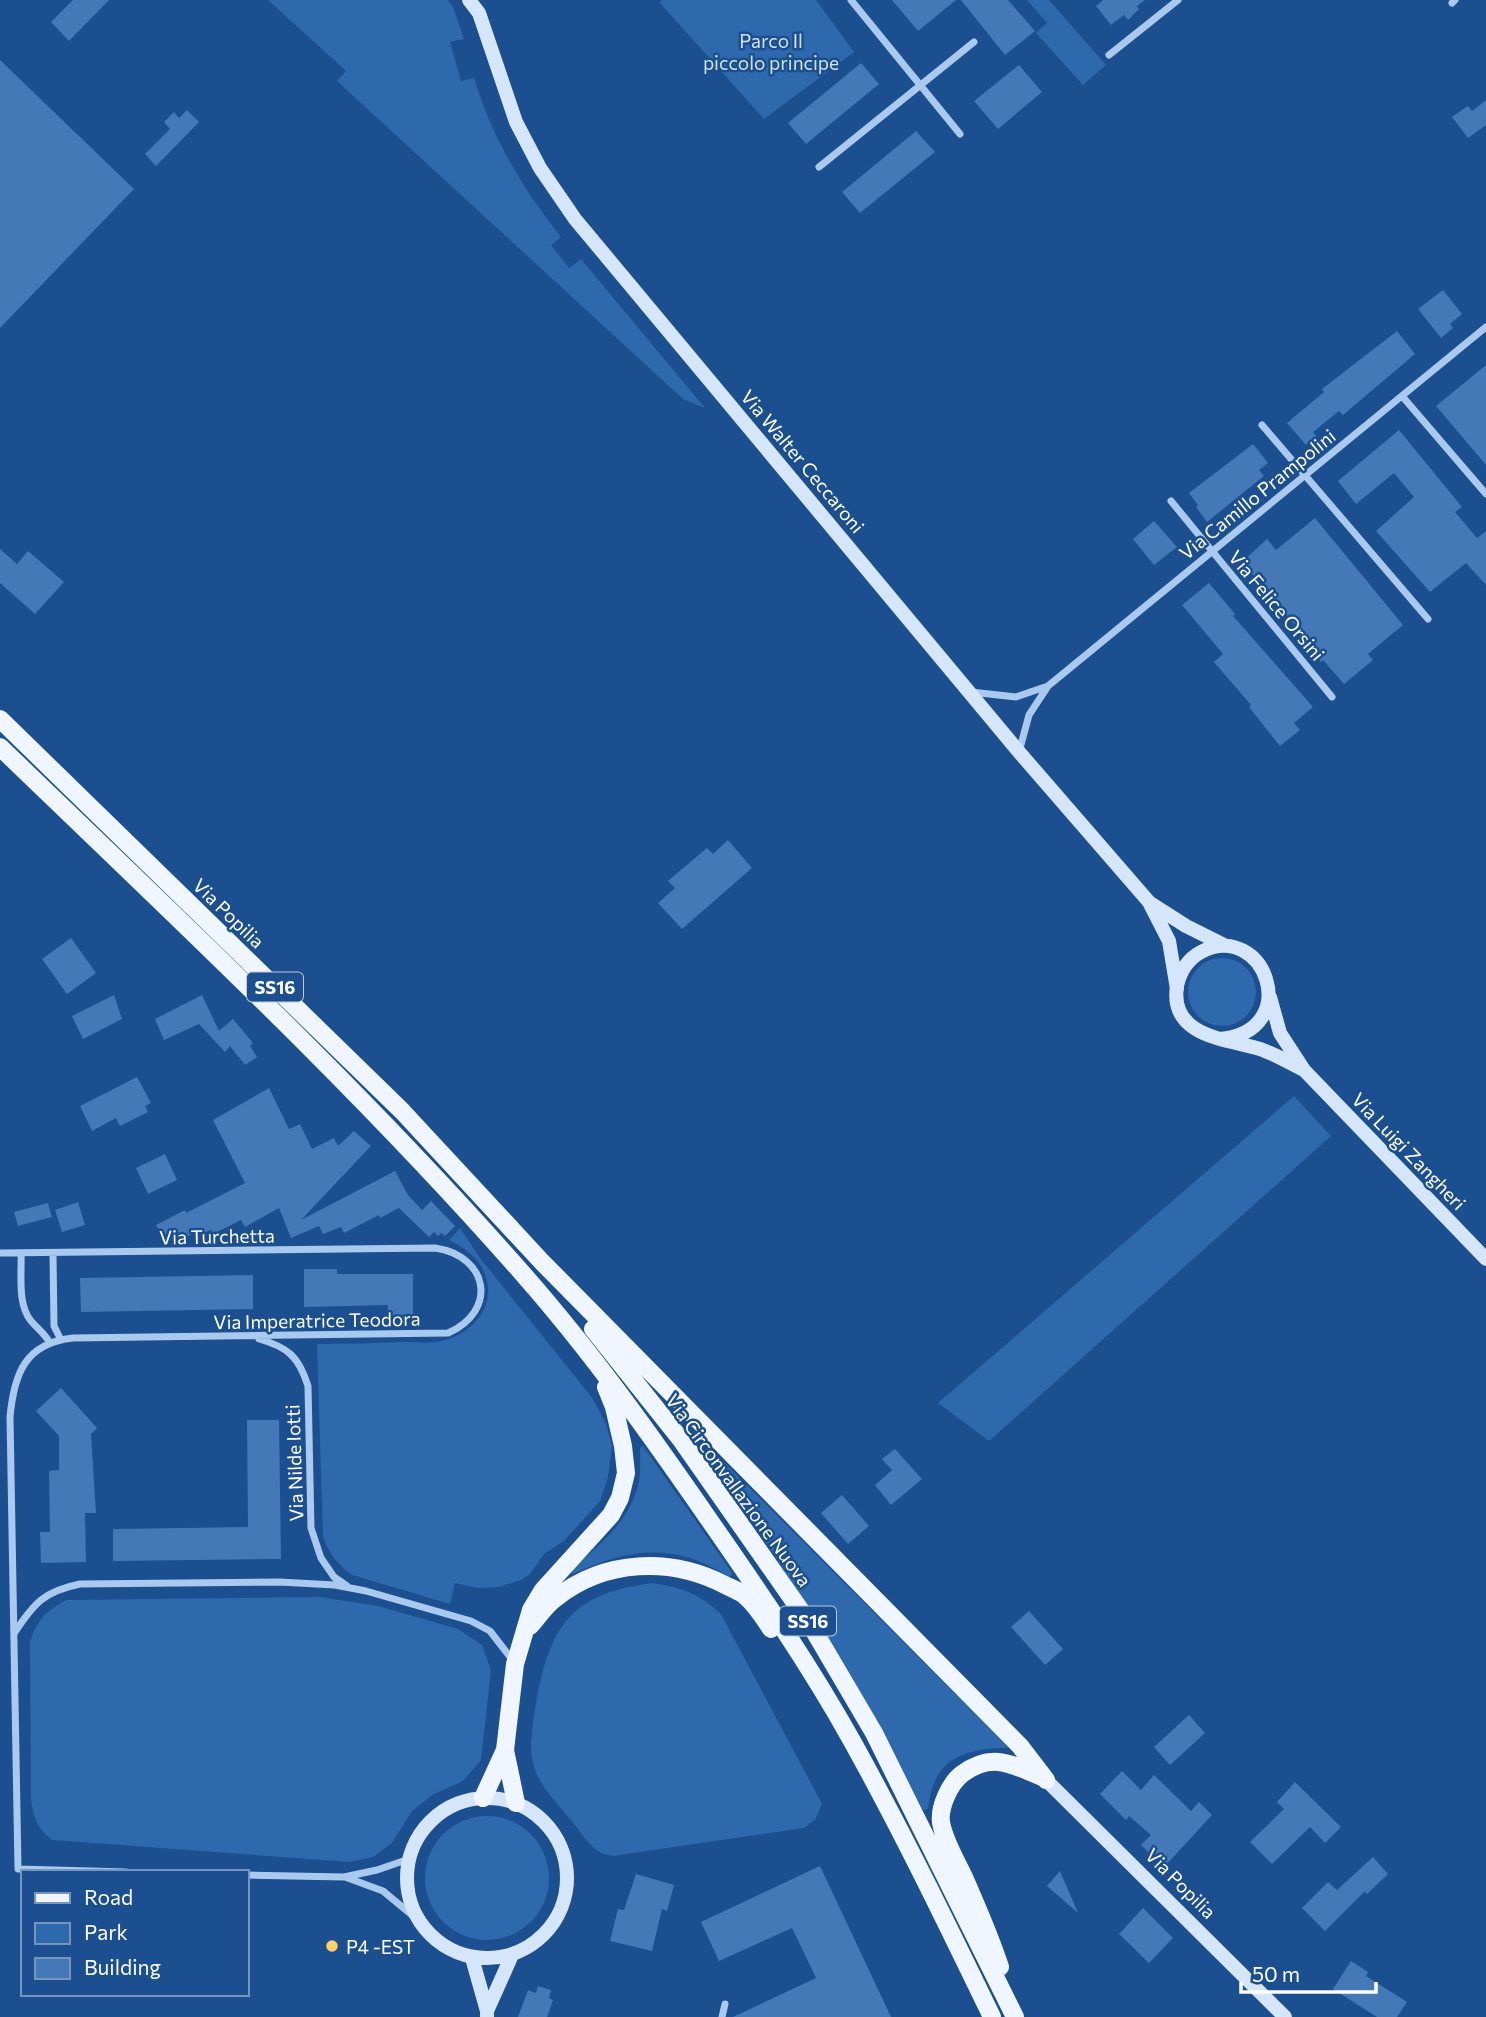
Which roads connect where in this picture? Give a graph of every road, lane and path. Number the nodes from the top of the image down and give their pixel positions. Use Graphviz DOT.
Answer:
graph roads {
  1 [pos="469,0"];
  2 [pos="851,0"];
  3 [pos="1178,0"];
  4 [pos="481,6"];
  5 [pos="974,42"];
  6 [pos="1109,55"];
  7 [pos="919,85"];
  8 [pos="960,134"];
  9 [pos="819,167"];
  10 [pos="1486,327"];
  11 [pos="1402,396"];
  12 [pos="1262,425"];
  13 [pos="1306,475"];
  14 [pos="1486,494"];
  15 [pos="1171,502"];
  16 [pos="1212,551"];
  17 [pos="1429,620"];
  18 [pos="1048,686"];
  19 [pos="971,692"];
  20 [pos="1332,697"];
  21 [pos="0,719"];
  22 [pos="0,747"];
  23 [pos="1019,752"];
  24 [pos="1149,902"];
  25 [pos="1226,946"];
  26 [pos="1177,989"];
  27 [pos="1269,996"];
  28 [pos="1220,1039"];
  29 [pos="1304,1070"];
  30 [pos="435,1248"];
  31 [pos="0,1253"];
  32 [pos="21,1253"];
  33 [pos="53,1254"];
  34 [pos="1486,1259"];
  35 [pos="541,1262"];
  36 [pos="525,1275"];
  37 [pos="248,1336"];
  38 [pos="61,1340"];
  39 [pos="50,1343"];
  40 [pos="596,1364"];
  41 [pos="349,1588"];
  42 [pos="526,1631"];
  43 [pos="14,1633"];
  44 [pos="515,1664"];
  45 [pos="851,1739"];
  46 [pos="505,1750"];
  47 [pos="1046,1780"];
  48 [pos="483,1798"];
  49 [pos="516,1803"];
  50 [pos="409,1859"];
  51 [pos="54,1870"];
  52 [pos="248,1875"];
  53 [pos="344,1877"];
  54 [pos="418,1920"];
  55 [pos="512,1955"];
  56 [pos="471,1958"];
  57 [pos="725,2004"];
  58 [pos="487,2014"];
  59 [pos="722,2017"];
  60 [pos="992,2017"];
  61 [pos="1016,2017"];
  62 [pos="1285,2017"];
  1 -- 4 [label="street, Via Walter Ceccaroni"];
  2 -- 7 [label="street"];
  3 -- 6 [label="street"];
  4 -- 19 [label="street, Via Walter Ceccaroni"];
  5 -- 7 [label="street"];
  7 -- 8 [label="street"];
  7 -- 9 [label="street"];
  10 -- 11 [label="street, Via Camillo Prampolini"];
  11 -- 13 [label="street, Via Camillo Prampolini"];
  11 -- 14 [label="street"];
  12 -- 13 [label="street"];
  13 -- 16 [label="street, Via Camillo Prampolini"];
  13 -- 17 [label="street"];
  15 -- 16 [label="street, Via Felice Orsini"];
  16 -- 18 [label="street, Via Camillo Prampolini"];
  16 -- 20 [label="street, Via Felice Orsini"];
  18 -- 19 [label="street, Via Camillo Prampolini"];
  18 -- 23 [label="street, Via Camillo Prampolini"];
  19 -- 23 [label="street, Via Walter Ceccaroni"];
  21 -- 35 [label="main road, Via Popilia / SS16"];
  22 -- 36 [label="main road, Via Popilia / SS16"];
  23 -- 24 [label="street, Via Walter Ceccaroni"];
  24 -- 25 [label="street, Via Walter Ceccaroni"];
  24 -- 26 [label="street, Via Walter Ceccaroni"];
  25 -- 26 [label="street"];
  25 -- 27 [label="street, Via Walter Ceccaroni"];
  26 -- 28 [label="street, Via Walter Ceccaroni"];
  27 -- 28 [label="street"];
  27 -- 29 [label="street, Via Luigi Zangheri"];
  28 -- 29 [label="street, Via Luigi Zangheri"];
  29 -- 34 [label="street, Via Luigi Zangheri"];
  30 -- 33 [label="street, Via Turchetta"];
  30 -- 37 [label="street, Via Imperatrice Teodora"];
  31 -- 32 [label="street, Via Turchetta"];
  32 -- 33 [label="street, Via Turchetta"];
  32 -- 39 [label="street"];
  33 -- 38 [label="street"];
  35 -- 47 [label="main road"];
  35 -- 61 [label="main road, Via Circonvallazione Nuova / SS16"];
  36 -- 40 [label="main road, Via Circonvallazione Nuova / SS16"];
  37 -- 38 [label="street, Via Imperatrice Teodora"];
  37 -- 41 [label="street, Via Nilde Iotti"];
  38 -- 39 [label="street, Via Imperatrice Teodora"];
  39 -- 43 [label="street, Via Imperatrice Teodora"];
  40 -- 42 [label="main road"];
  40 -- 45 [label="main road, Via Circonvallazione Nuova / SS16"];
  41 -- 43 [label="street"];
  41 -- 44 [label="street"];
  42 -- 44 [label="main road"];
  42 -- 45 [label="main road"];
  43 -- 51 [label="street, Via Imperatrice Teodora"];
  44 -- 46 [label="main road"];
  45 -- 60 [label="main road, Via Circonvallazione Nuova / SS16"];
  46 -- 48 [label="main road"];
  46 -- 49 [label="main road"];
  47 -- 61 [label="main road"];
  47 -- 62 [label="street, Via Popilia"];
  48 -- 49 [label="street"];
  48 -- 50 [label="street"];
  49 -- 55 [label="street"];
  50 -- 53 [label="street"];
  50 -- 54 [label="street"];
  52 -- 53 [label="street"];
  53 -- 54 [label="street"];
  54 -- 56 [label="street"];
  55 -- 56 [label="street"];
  55 -- 58 [label="street"];
  56 -- 58 [label="street"];
  57 -- 59 [label="street"];
}
